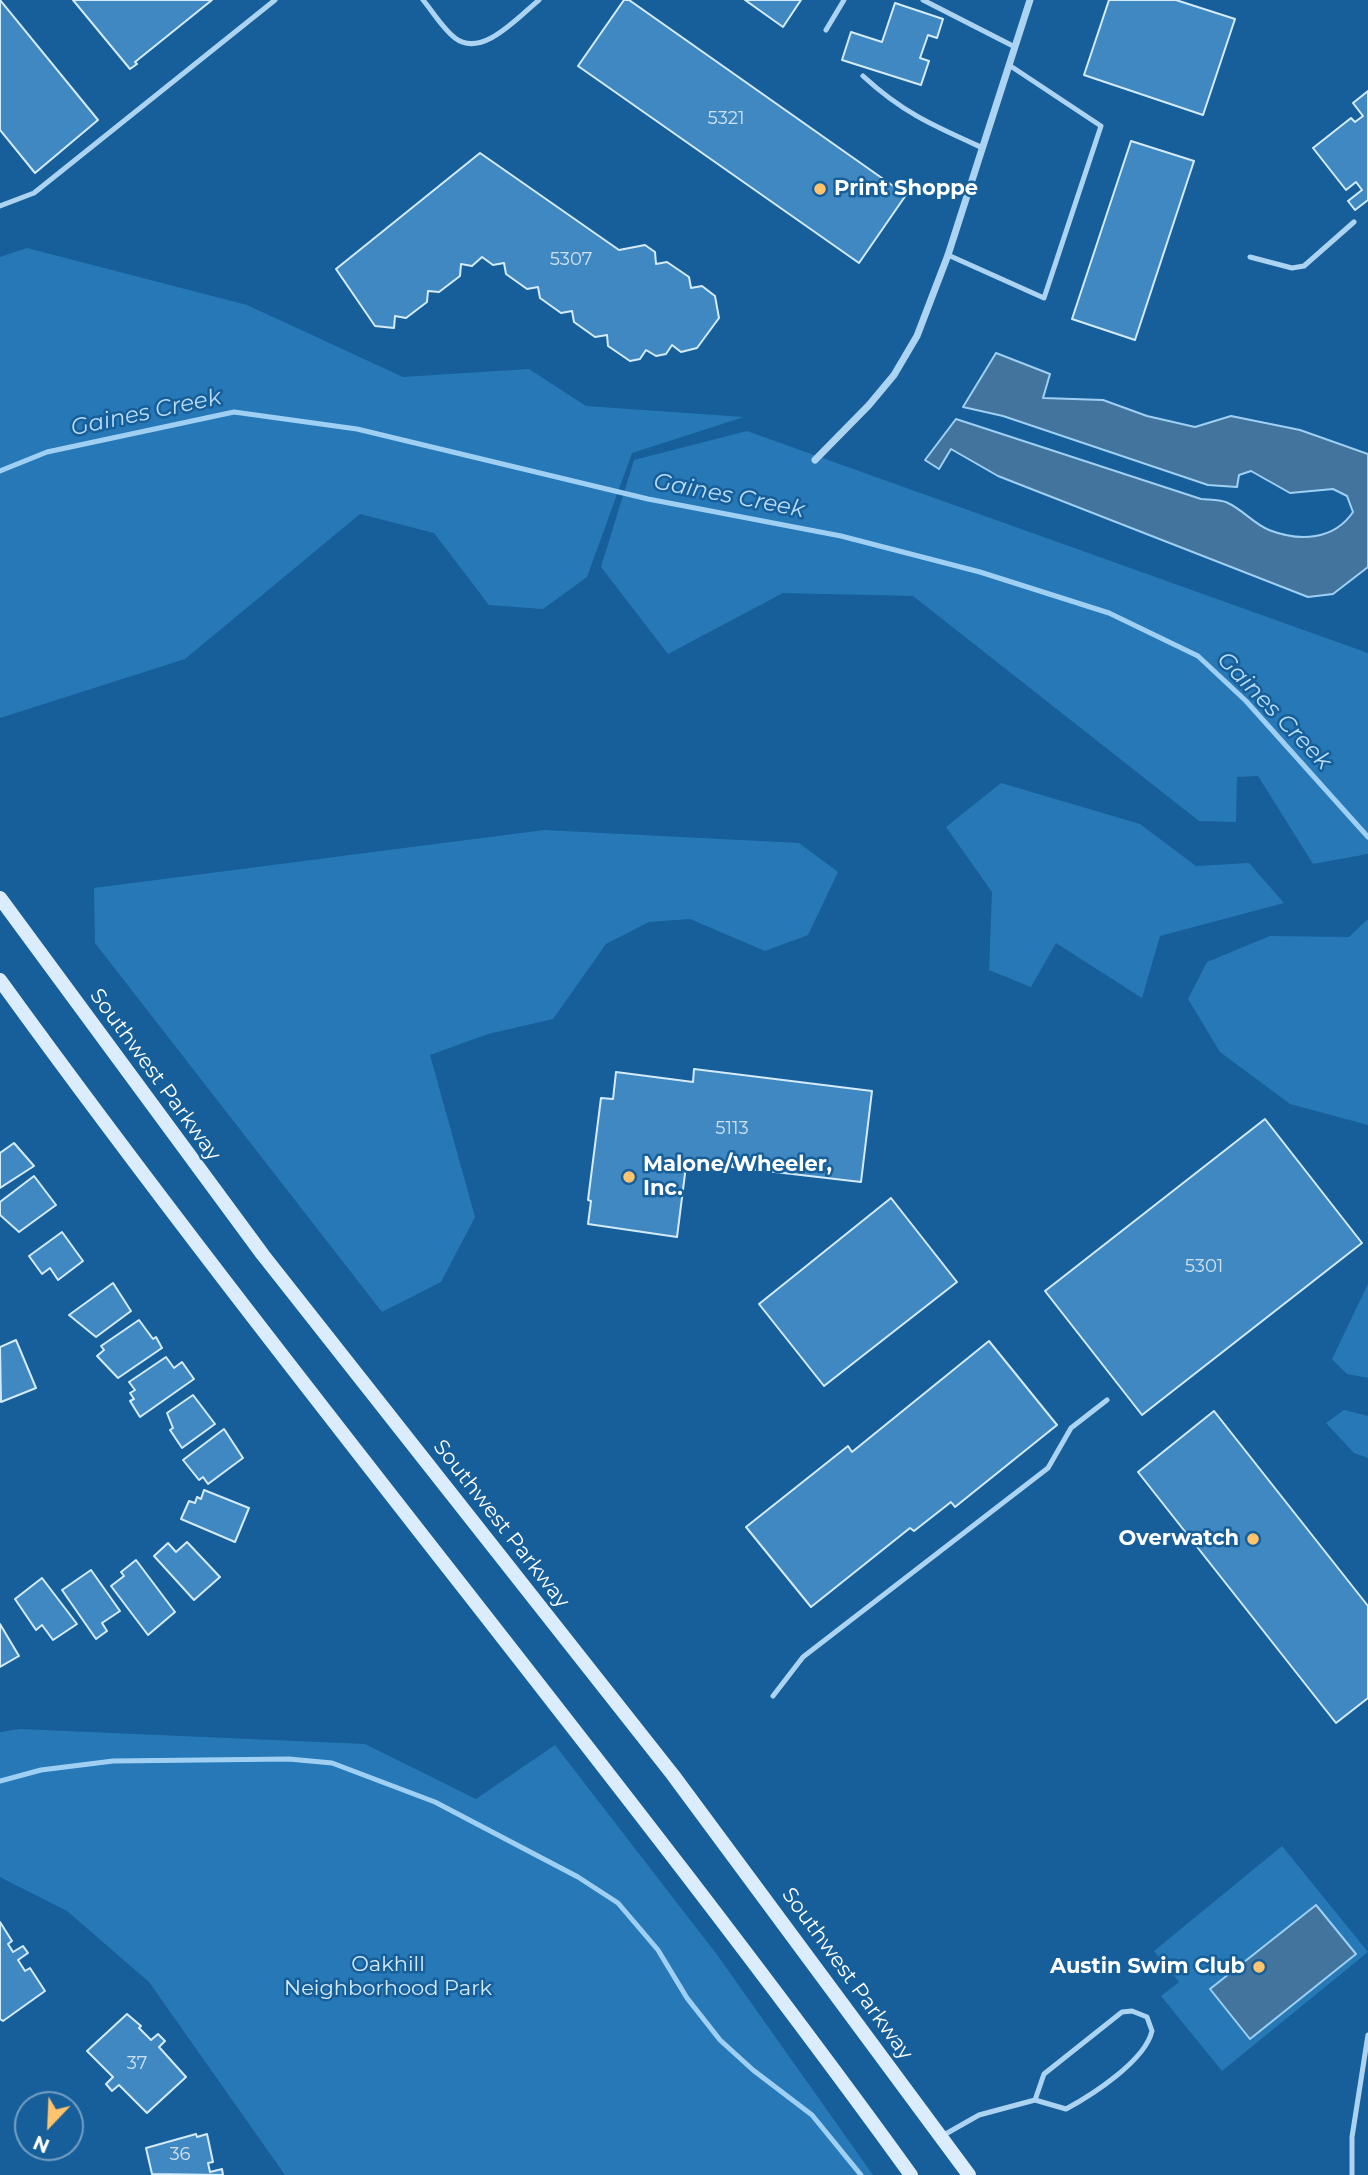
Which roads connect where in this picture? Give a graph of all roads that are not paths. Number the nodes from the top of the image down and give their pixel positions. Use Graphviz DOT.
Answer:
graph roads {
  1 [pos="275,0"];
  2 [pos="423,0"];
  3 [pos="539,0"];
  4 [pos="844,0"];
  5 [pos="923,0"];
  6 [pos="1030,0"];
  7 [pos="826,30"];
  8 [pos="1015,47"];
  9 [pos="1009,65"];
  10 [pos="863,76"];
  11 [pos="983,148"];
  12 [pos="0,197"];
  13 [pos="2,205"];
  14 [pos="1354,222"];
  15 [pos="948,255"];
  16 [pos="1250,257"];
  17 [pos="815,460"];
  18 [pos="0,898"];
  19 [pos="0,980"];
  20 [pos="1107,1399"];
  21 [pos="774,1696"];
  22 [pos="1368,2035"];
  23 [pos="1035,2100"];
  24 [pos="941,2137"];
  25 [pos="911,2175"];
  26 [pos="969,2175"];
  27 [pos="1352,2175"];
  1 -- 13 [label="lane"];
  2 -- 3 [label="lane"];
  4 -- 7 [label="lane"];
  5 -- 8 [label="lane"];
  6 -- 8 [label="street"];
  8 -- 9 [label="street"];
  9 -- 11 [label="street"];
  9 -- 15 [label="lane"];
  10 -- 11 [label="lane"];
  11 -- 15 [label="street"];
  12 -- 13 [label="lane"];
  14 -- 16 [label="lane"];
  15 -- 17 [label="street"];
  18 -- 24 [label="main road, Southwest Parkway"];
  19 -- 25 [label="main road"];
  20 -- 21 [label="lane"];
  22 -- 27 [label="lane"];
  23 -- 23 [label="lane"];
  23 -- 24 [label="lane"];
  24 -- 26 [label="main road, Southwest Parkway"];
}
